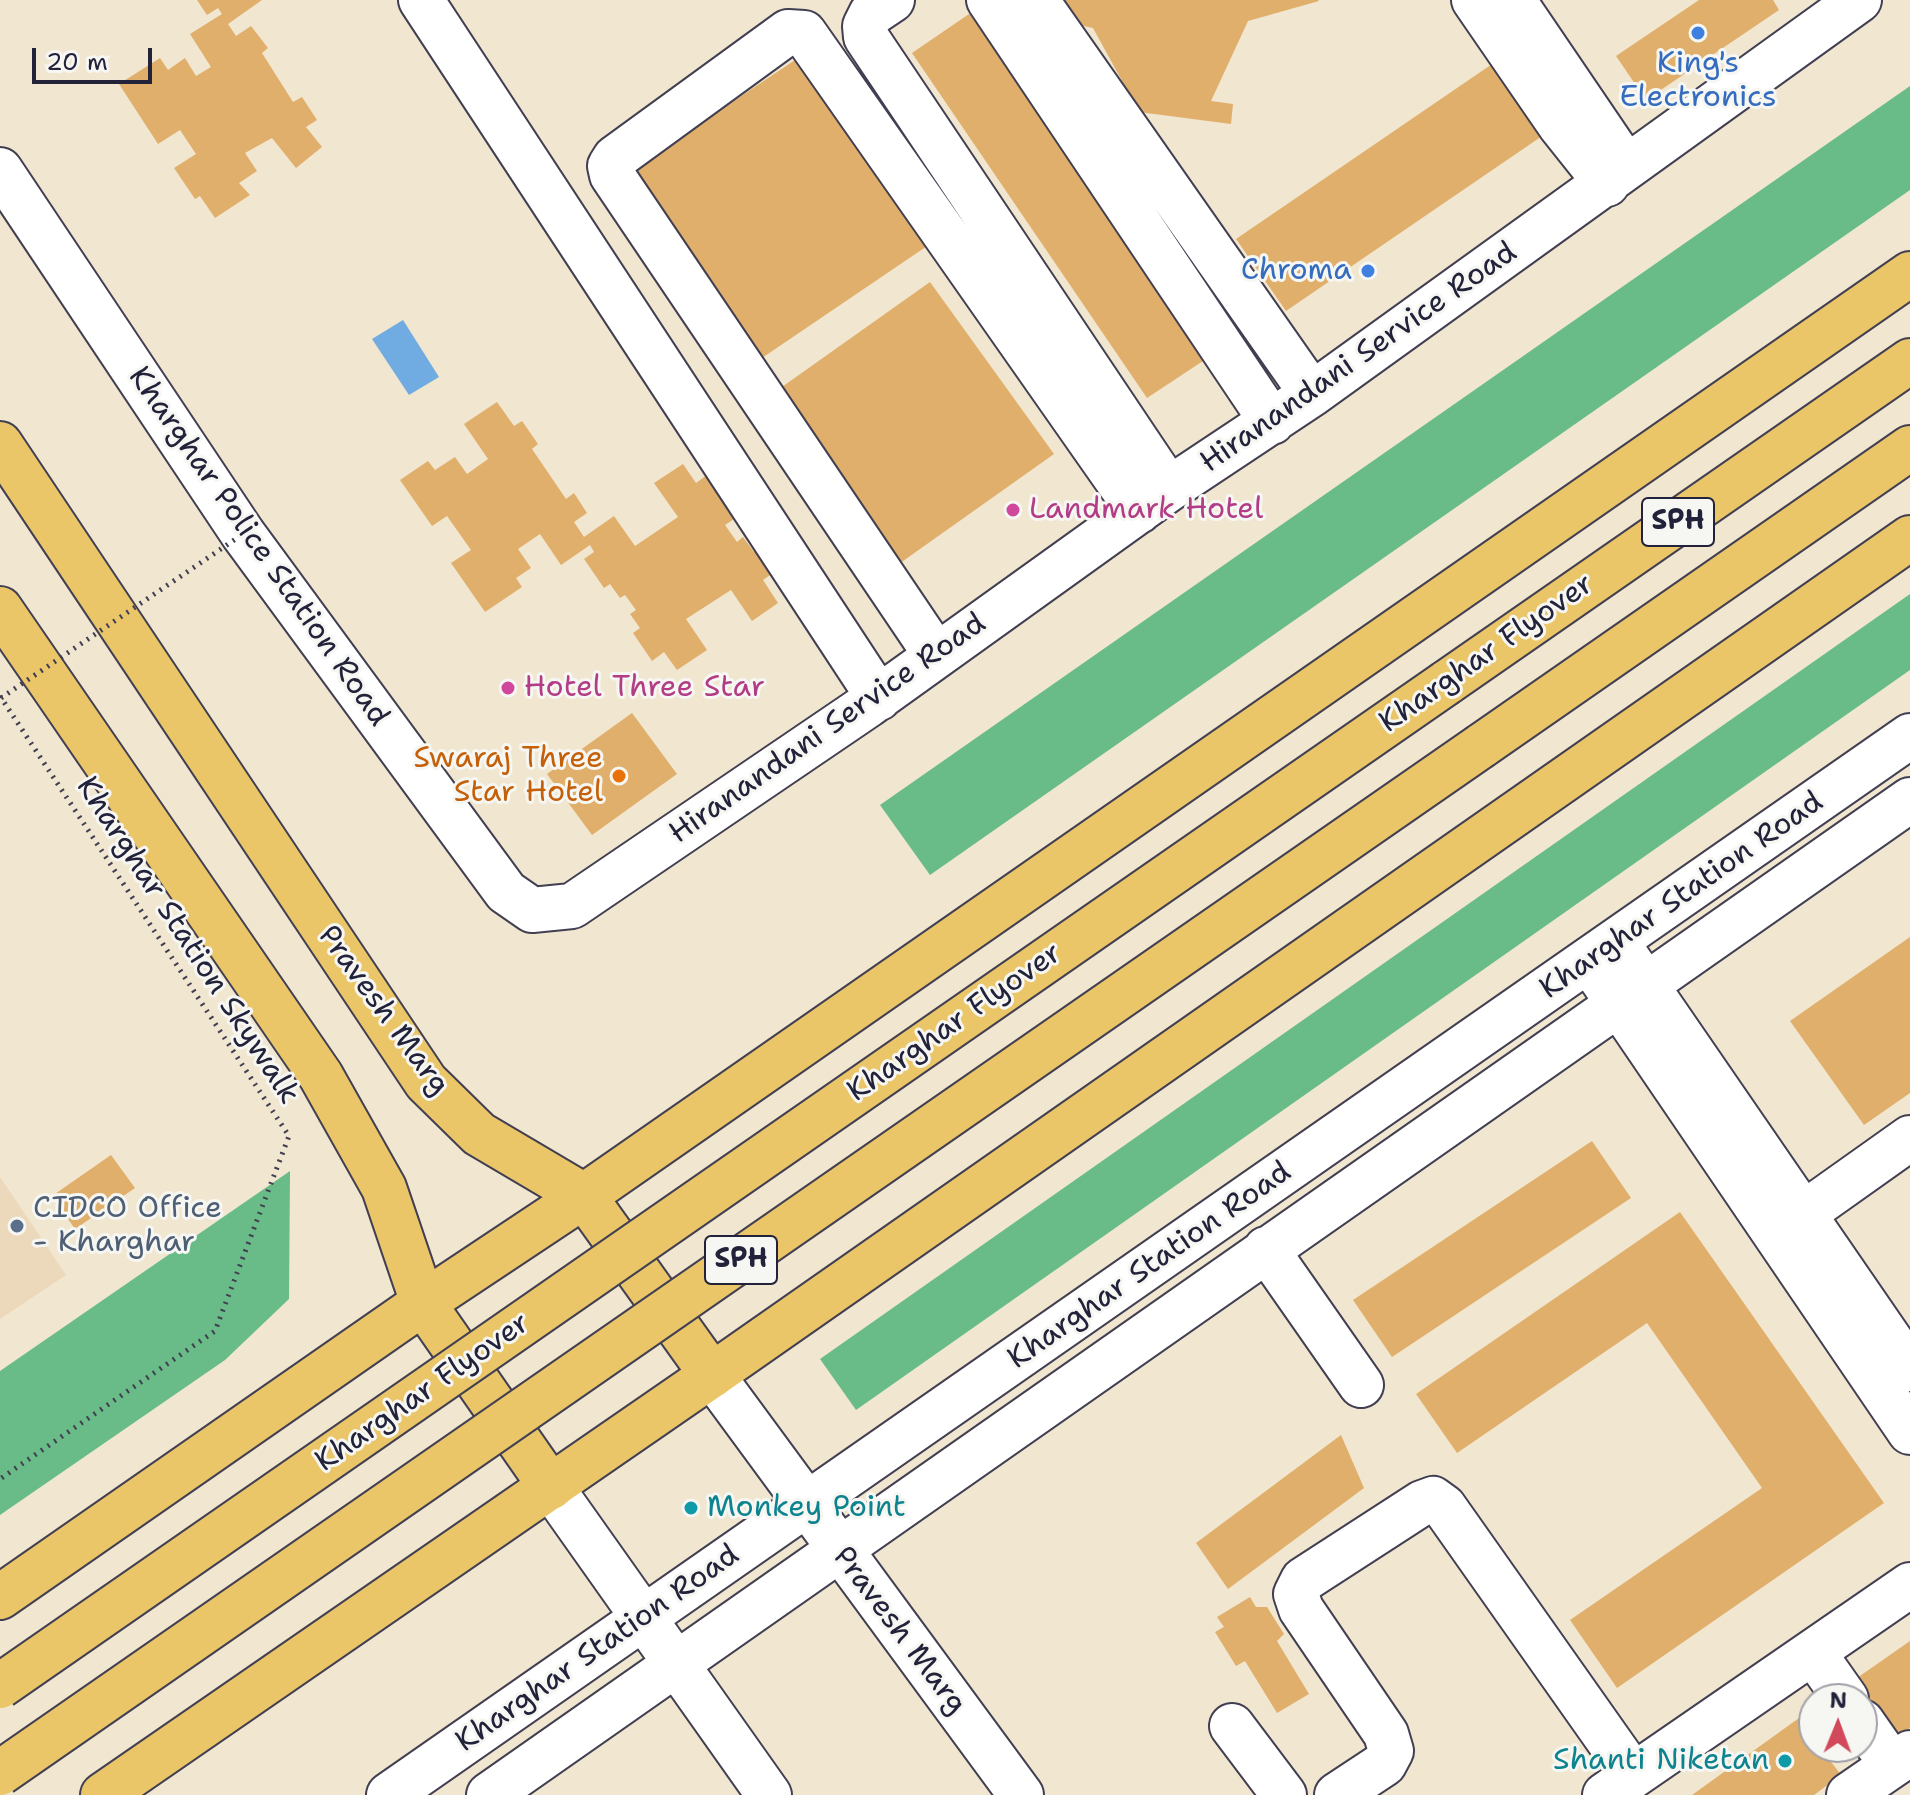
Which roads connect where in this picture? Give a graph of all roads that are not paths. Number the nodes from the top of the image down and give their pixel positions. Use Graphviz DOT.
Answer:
graph roads {
  1 [pos="421,0"];
  2 [pos="892,0"];
  3 [pos="989,0"];
  4 [pos="1036,0"];
  5 [pos="1474,0"];
  6 [pos="1513,0"];
  7 [pos="1859,0"];
  8 [pos="0,170"];
  9 [pos="1617,176"];
  10 [pos="1910,274"];
  11 [pos="1910,361"];
  12 [pos="1312,394"];
  13 [pos="1272,422"];
  14 [pos="0,444"];
  15 [pos="1910,448"];
  16 [pos="1154,500"];
  17 [pos="1910,538"];
  18 [pos="0,609"];
  19 [pos="936,655"];
  20 [pos="879,698"];
  21 [pos="1910,736"];
  22 [pos="1910,800"];
  23 [pos="532,910"];
  24 [pos="1603,952"];
  25 [pos="1631,994"];
  26 [pos="1910,1138"];
  27 [pos="1910,1168"];
  28 [pos="584,1196"];
  29 [pos="1810,1223"];
  30 [pos="1266,1249"];
  31 [pos="423,1303"];
  32 [pos="1910,1368"];
  33 [pos="712,1375"];
  34 [pos="1361,1385"];
  35 [pos="1910,1432"];
  36 [pos="551,1487"];
  37 [pos="806,1504"];
  38 [pos="837,1548"];
  39 [pos="1910,1585"];
  40 [pos="0,1597"];
  41 [pos="644,1617"];
  42 [pos="1813,1652"];
  43 [pos="675,1662"];
  44 [pos="1835,1683"];
  45 [pos="0,1686"];
  46 [pos="1232,1726"];
  47 [pos="1878,1737"];
  48 [pos="1901,1759"];
  49 [pos="0,1773"];
  50 [pos="1619,1785"];
  51 [pos="103,1795"];
  52 [pos="389,1795"];
  53 [pos="489,1795"];
  54 [pos="769,1795"];
  55 [pos="1021,1795"];
  56 [pos="1284,1795"];
  57 [pos="1337,1795"];
  58 [pos="1849,1795"];
  1 -- 20 [label="street"];
  2 -- 16 [label="street"];
  3 -- 13 [label="street"];
  4 -- 12 [label="street"];
  5 -- 9 [label="street"];
  6 -- 9 [label="street"];
  7 -- 9 [label="street, Hiranandani Service Road"];
  8 -- 23 [label="street, Kharghar Police Station Road"];
  9 -- 12 [label="street, Hiranandani Service Road"];
  10 -- 28 [label="main road"];
  11 -- 45 [label="main road, Kharghar Flyover / SPH, bridge"];
  12 -- 13 [label="street, Hiranandani Service Road"];
  13 -- 16 [label="street, Hiranandani Service Road"];
  14 -- 28 [label="main road, Pravesh Marg"];
  15 -- 49 [label="main road, SPH, bridge"];
  16 -- 19 [label="street, Hiranandani Service Road"];
  16 -- 19 [label="street"];
  17 -- 33 [label="main road"];
  18 -- 31 [label="main road"];
  19 -- 20 [label="street, Hiranandani Service Road"];
  20 -- 23 [label="street, Hiranandani Service Road"];
  21 -- 24 [label="street, Kharghar Station Road"];
  22 -- 25 [label="street, Kharghar Station Road"];
  24 -- 25 [label="street"];
  24 -- 37 [label="street, Kharghar Station Road"];
  25 -- 29 [label="street"];
  25 -- 30 [label="street, Kharghar Station Road"];
  25 -- 35 [label="street"];
  26 -- 29 [label="street"];
  27 -- 29 [label="street"];
  28 -- 31 [label="main road"];
  28 -- 33 [label="main road, Pravesh Marg"];
  29 -- 32 [label="street"];
  30 -- 34 [label="street"];
  30 -- 38 [label="street, Kharghar Station Road"];
  31 -- 36 [label="main road"];
  31 -- 40 [label="main road"];
  33 -- 36 [label="main road"];
  33 -- 37 [label="street, Pravesh Marg"];
  36 -- 41 [label="street"];
  36 -- 51 [label="main road"];
  37 -- 38 [label="street, Pravesh Marg"];
  37 -- 41 [label="street, Kharghar Station Road"];
  38 -- 43 [label="street, Kharghar Station Road"];
  38 -- 55 [label="street, Pravesh Marg"];
  39 -- 42 [label="street"];
  41 -- 43 [label="street"];
  41 -- 52 [label="street, Kharghar Station Road"];
  42 -- 44 [label="street"];
  42 -- 50 [label="street"];
  43 -- 53 [label="street, Kharghar Station Road"];
  43 -- 54 [label="street"];
  46 -- 56 [label="street"];
  47 -- 48 [label="street"];
  48 -- 58 [label="street"];
  50 -- 57 [label="street"];
}
